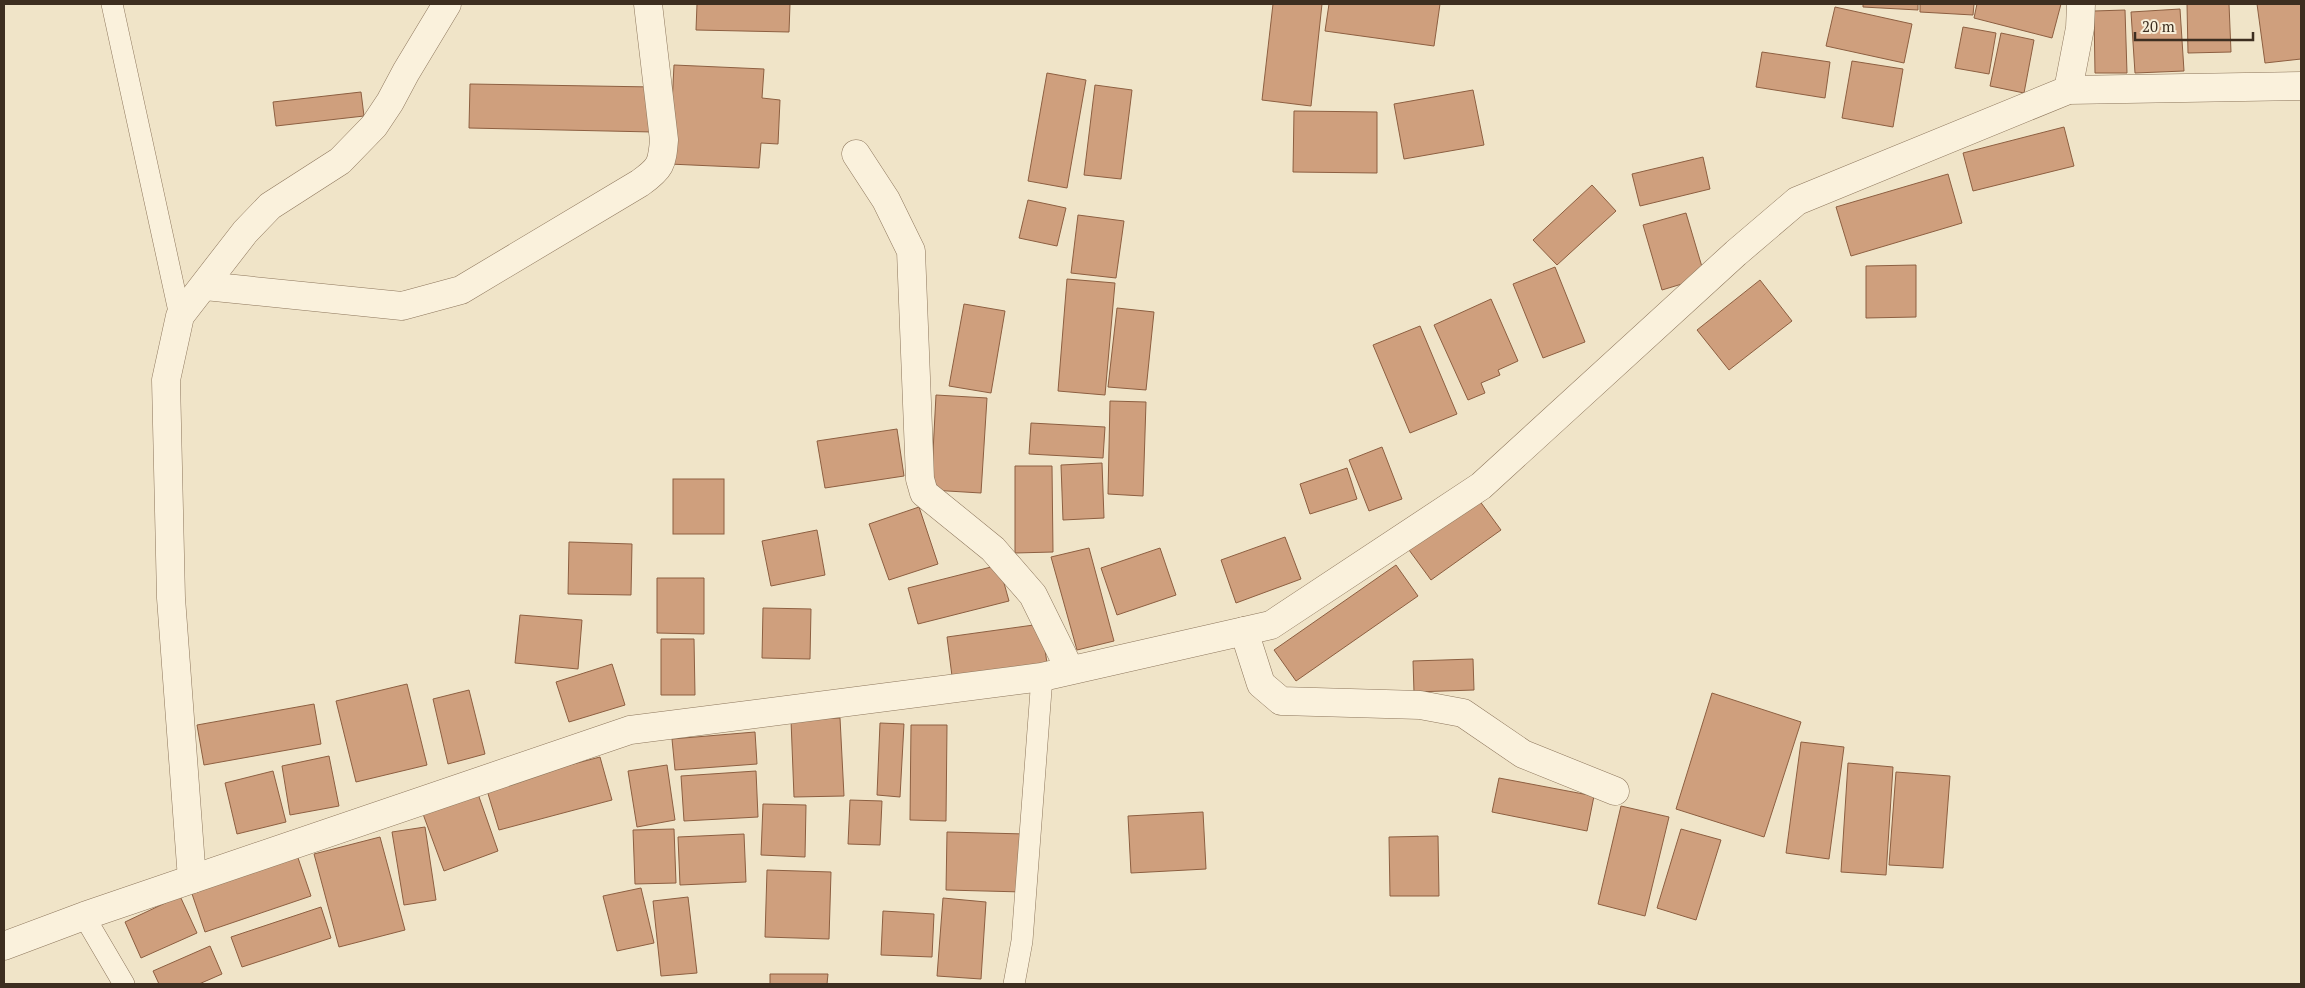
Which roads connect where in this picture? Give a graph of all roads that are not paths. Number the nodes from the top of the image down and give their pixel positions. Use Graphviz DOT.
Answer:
graph roads {
  1 [pos="112,4"];
  2 [pos="447,4"];
  3 [pos="648,4"];
  4 [pos="2081,4"];
  5 [pos="2301,86"];
  6 [pos="2068,90"];
  7 [pos="856,154"];
  8 [pos="205,286"];
  9 [pos="180,316"];
  10 [pos="1244,631"];
  11 [pos="1070,670"];
  12 [pos="1042,676"];
  13 [pos="1615,791"];
  14 [pos="192,879"];
  15 [pos="84,916"];
  16 [pos="4,946"];
  17 [pos="124,984"];
  18 [pos="1014,984"];
  1 -- 9 [label="lane"];
  2 -- 8 [label="street"];
  3 -- 8 [label="street"];
  4 -- 6 [label="street"];
  5 -- 6 [label="street"];
  6 -- 10 [label="street"];
  7 -- 11 [label="street"];
  8 -- 9 [label="street"];
  9 -- 14 [label="street"];
  10 -- 11 [label="street"];
  10 -- 13 [label="street"];
  11 -- 12 [label="street"];
  12 -- 14 [label="street"];
  12 -- 18 [label="lane"];
  14 -- 15 [label="street"];
  15 -- 16 [label="street"];
  15 -- 17 [label="lane"];
}
